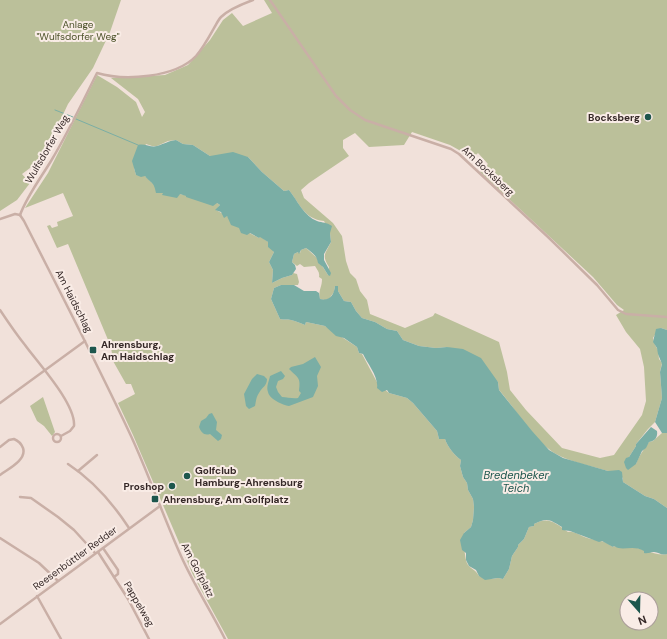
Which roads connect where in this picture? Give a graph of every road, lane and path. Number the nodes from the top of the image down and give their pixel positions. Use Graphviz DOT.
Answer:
graph roads {
  1 [pos="253,0"];
  2 [pos="270,0"];
  3 [pos="20,215"];
  4 [pos="0,219"];
  5 [pos="0,310"];
  6 [pos="667,317"];
  7 [pos="85,341"];
  8 [pos="44,370"];
  9 [pos="0,403"];
  10 [pos="61,436"];
  11 [pos="0,447"];
  12 [pos="97,455"];
  13 [pos="68,464"];
  14 [pos="78,471"];
  15 [pos="0,475"];
  16 [pos="20,497"];
  17 [pos="160,506"];
  18 [pos="129,528"];
  19 [pos="0,538"];
  20 [pos="102,548"];
  21 [pos="97,552"];
  22 [pos="114,577"];
  23 [pos="58,581"];
  24 [pos="37,596"];
  25 [pos="0,624"];
  26 [pos="61,639"];
  27 [pos="149,639"];
  28 [pos="226,639"];
  1 -- 3 [label="street, Wulfsdorfer Weg"];
  2 -- 6 [label="street, Am Bocksberg"];
  3 -- 4 [label="street"];
  3 -- 7 [label="street, Am Haidschlag"];
  5 -- 8 [label="street"];
  7 -- 8 [label="street"];
  7 -- 17 [label="street, Am Haidschlag"];
  8 -- 9 [label="street"];
  8 -- 10 [label="street"];
  11 -- 15 [label="street"];
  12 -- 14 [label="street"];
  13 -- 14 [label="street"];
  14 -- 18 [label="street"];
  16 -- 21 [label="street, Pappelweg"];
  17 -- 18 [label="street, Reesenbüttler Redder"];
  17 -- 28 [label="street, Am Golfplatz"];
  18 -- 20 [label="street, Reesenbüttler Redder"];
  19 -- 23 [label="street"];
  20 -- 21 [label="street, Reesenbüttler Redder"];
  20 -- 22 [label="street, Pappelweg"];
  21 -- 22 [label="street, Pappelweg"];
  21 -- 23 [label="street, Reesenbüttler Redder"];
  22 -- 27 [label="street, Pappelweg"];
  23 -- 24 [label="street, Reesenbüttler Redder"];
  24 -- 25 [label="street, Reesenbüttler Redder"];
  24 -- 26 [label="street"];
}
